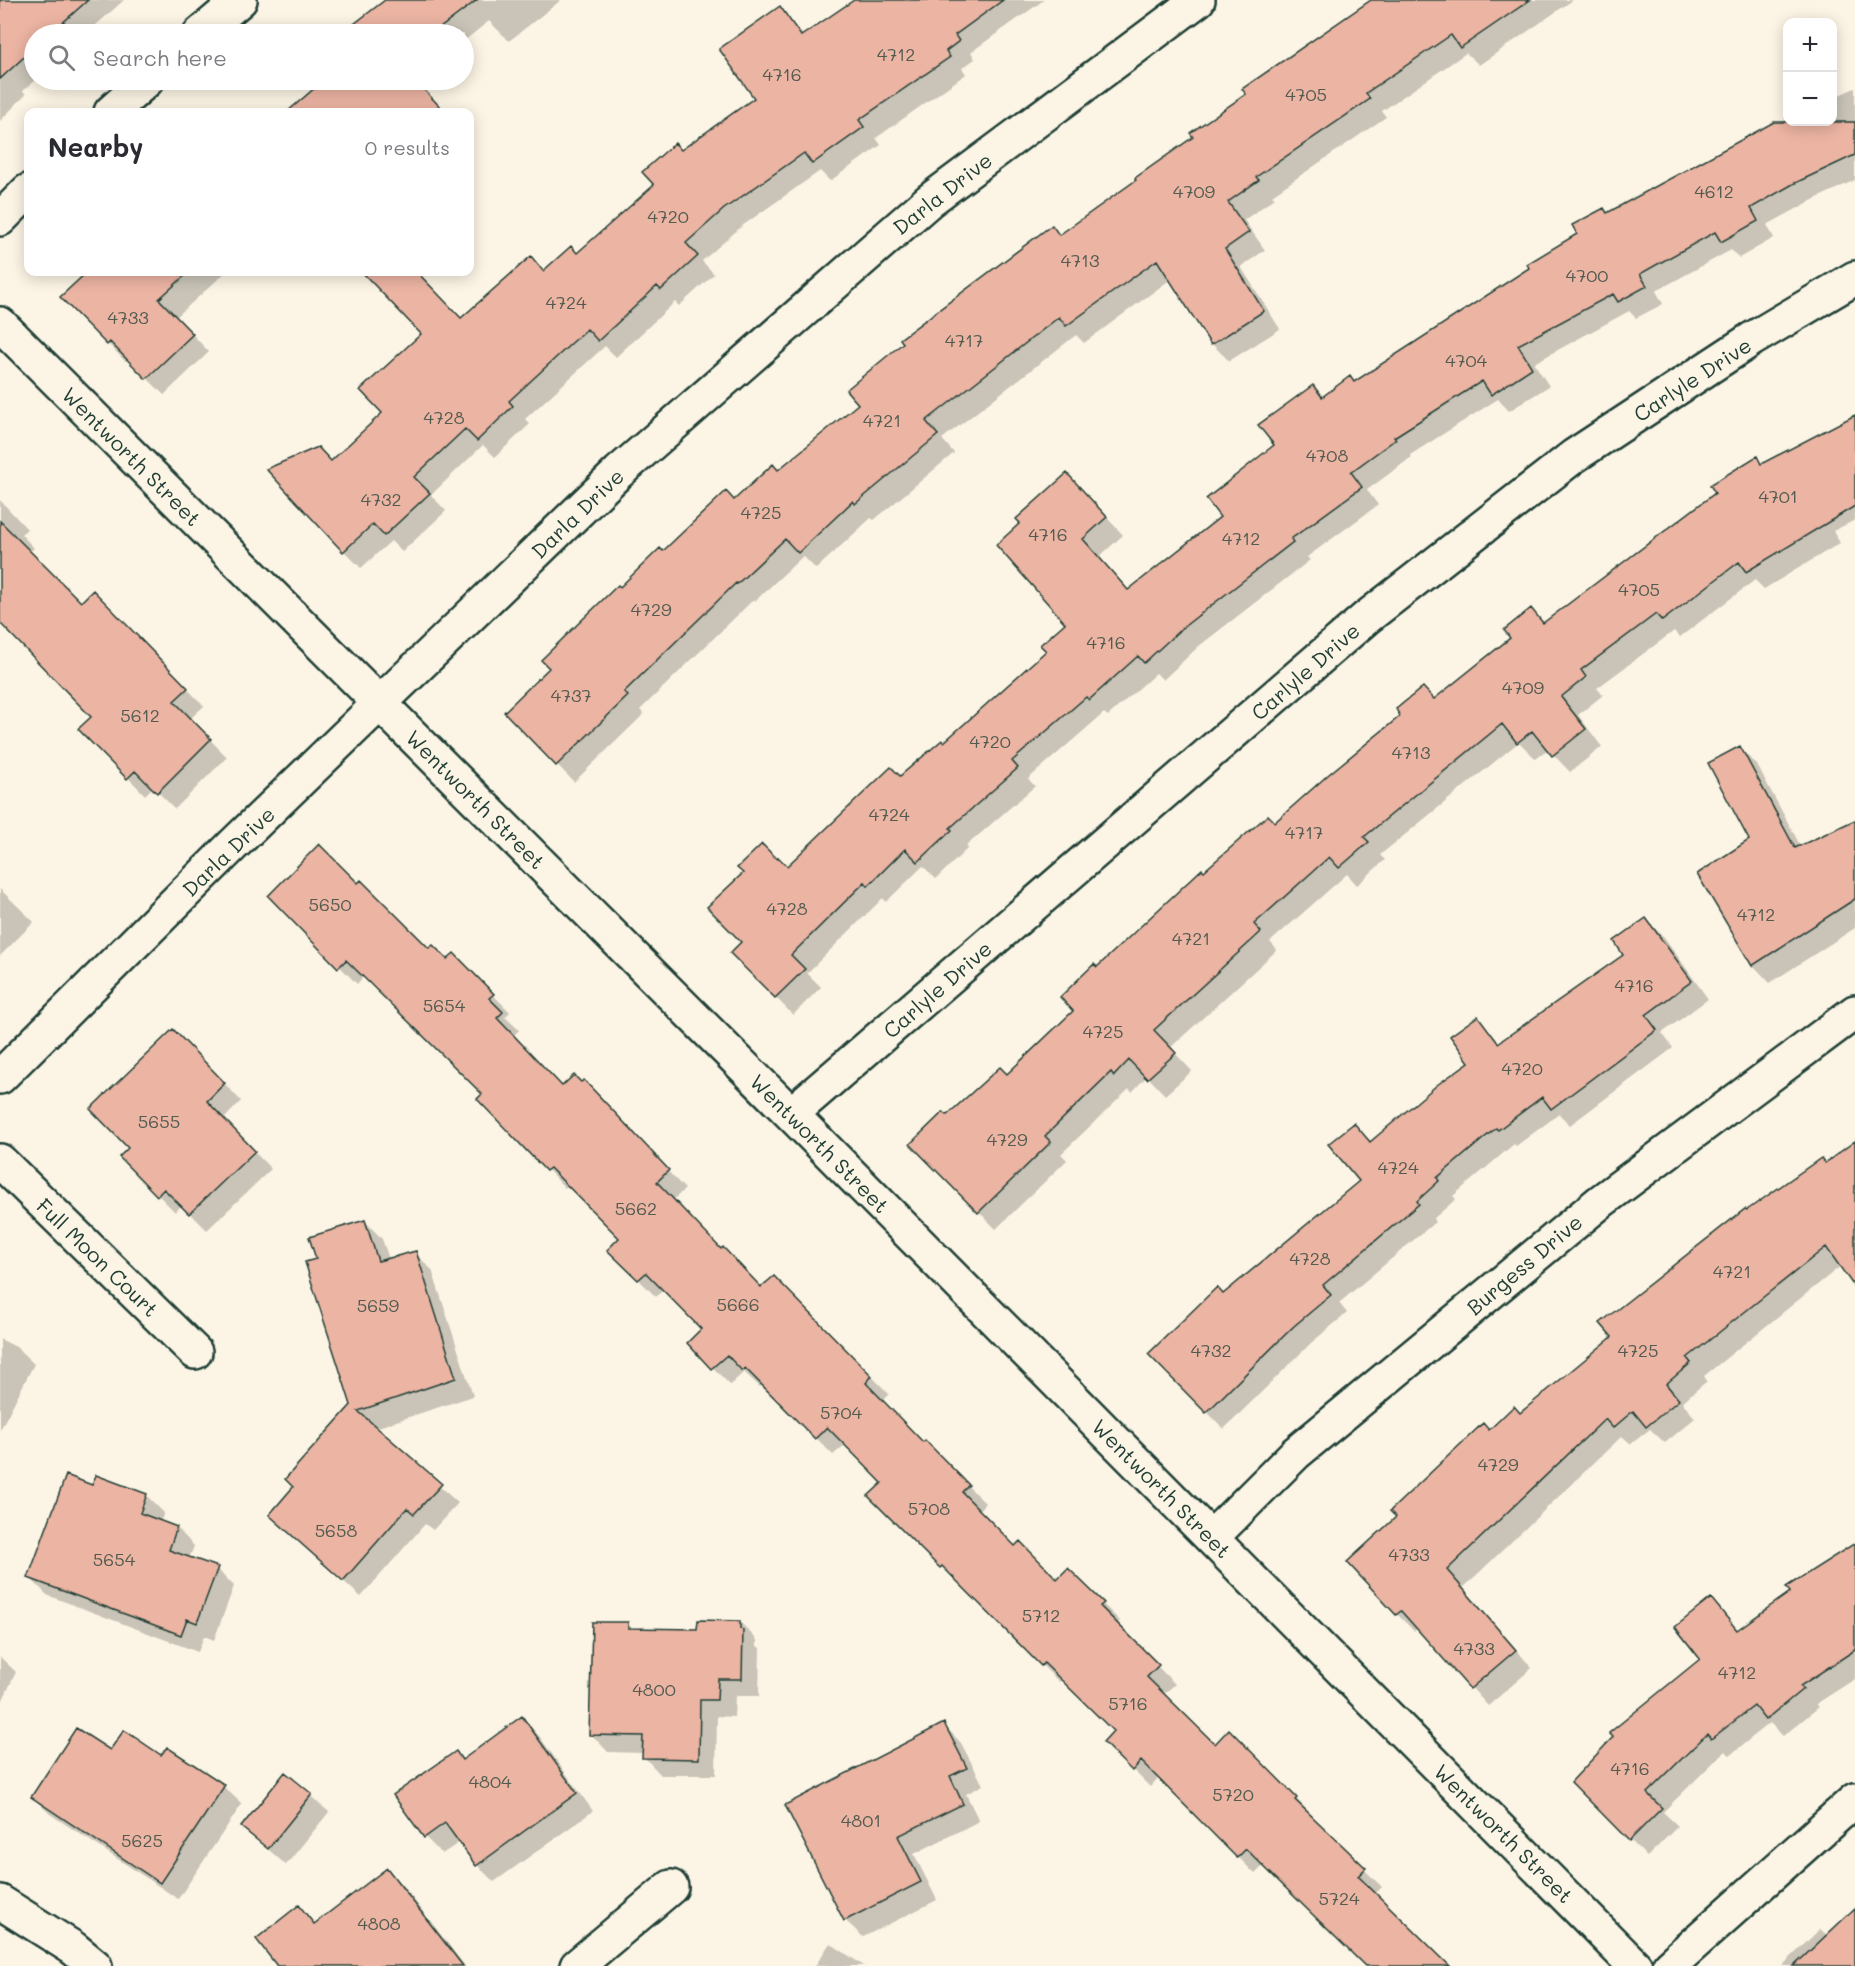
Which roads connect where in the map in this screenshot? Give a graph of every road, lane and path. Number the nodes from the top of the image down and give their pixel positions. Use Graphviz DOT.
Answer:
graph roads {
  1 [pos="240,0"];
  2 [pos="1198,0"];
  3 [pos="212,24"];
  4 [pos="136,90"];
  5 [pos="116,108"];
  6 [pos="24,195"];
  7 [pos="0,219"];
  8 [pos="1855,278"];
  9 [pos="0,324"];
  10 [pos="381,703"];
  11 [pos="1855,1012"];
  12 [pos="0,1077"];
  13 [pos="791,1114"];
  14 [pos="0,1161"];
  15 [pos="195,1352"];
  16 [pos="1211,1538"];
  17 [pos="1855,1800"];
  18 [pos="671,1887"];
  19 [pos="0,1902"];
  20 [pos="95,1966"];
  21 [pos="577,1966"];
  22 [pos="1635,1966"];
  23 [pos="1669,1966"];
  1 -- 3 [label="street"];
  2 -- 10 [label="street, Darla Drive"];
  4 -- 5 [label="street"];
  6 -- 7 [label="street"];
  8 -- 13 [label="street, Carlyle Drive"];
  9 -- 10 [label="street, Wentworth Street"];
  10 -- 12 [label="street, Darla Drive"];
  10 -- 13 [label="street, Wentworth Street"];
  11 -- 16 [label="street, Burgess Drive"];
  13 -- 16 [label="street, Wentworth Street"];
  14 -- 15 [label="street, Full Moon Court"];
  16 -- 22 [label="street, Wentworth Street"];
  17 -- 23 [label="street"];
  18 -- 21 [label="street"];
  19 -- 20 [label="street"];
}
